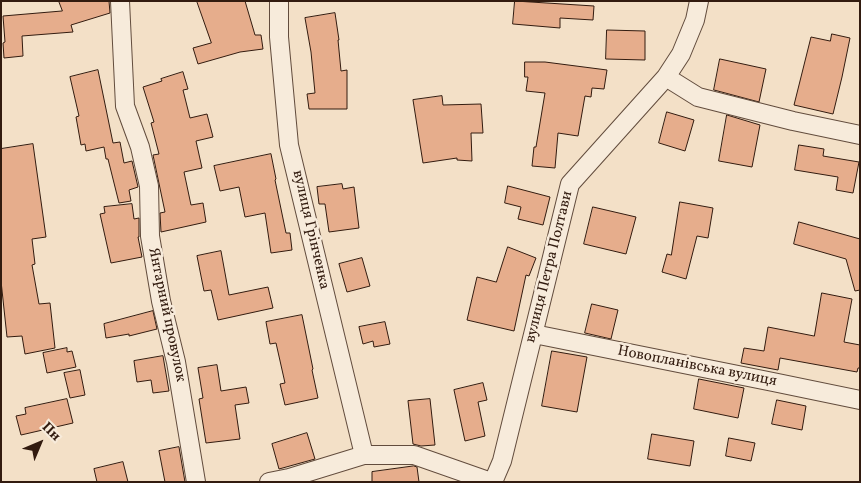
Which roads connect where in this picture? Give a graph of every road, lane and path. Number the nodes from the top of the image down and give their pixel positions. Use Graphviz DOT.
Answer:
graph roads {
  1 [pos="120,1"];
  2 [pos="280,1"];
  3 [pos="699,1"];
  4 [pos="666,77"];
  5 [pos="860,135"];
  6 [pos="534,334"];
  7 [pos="860,400"];
  8 [pos="364,455"];
  9 [pos="196,482"];
  10 [pos="269,482"];
  11 [pos="492,482"];
  1 -- 9 [label="street, Янтарний провулок"];
  2 -- 8 [label="street, вулиця Грінченка"];
  3 -- 4 [label="street, вулиця Петра Полтави"];
  4 -- 5 [label="street"];
  4 -- 6 [label="street, вулиця Петра Полтави"];
  6 -- 7 [label="street, Новопланівська вулиця"];
  6 -- 11 [label="street, вулиця Петра Полтави"];
  8 -- 10 [label="street, вулиця Петра Полтави"];
  8 -- 11 [label="street, вулиця Петра Полтави"];
}
